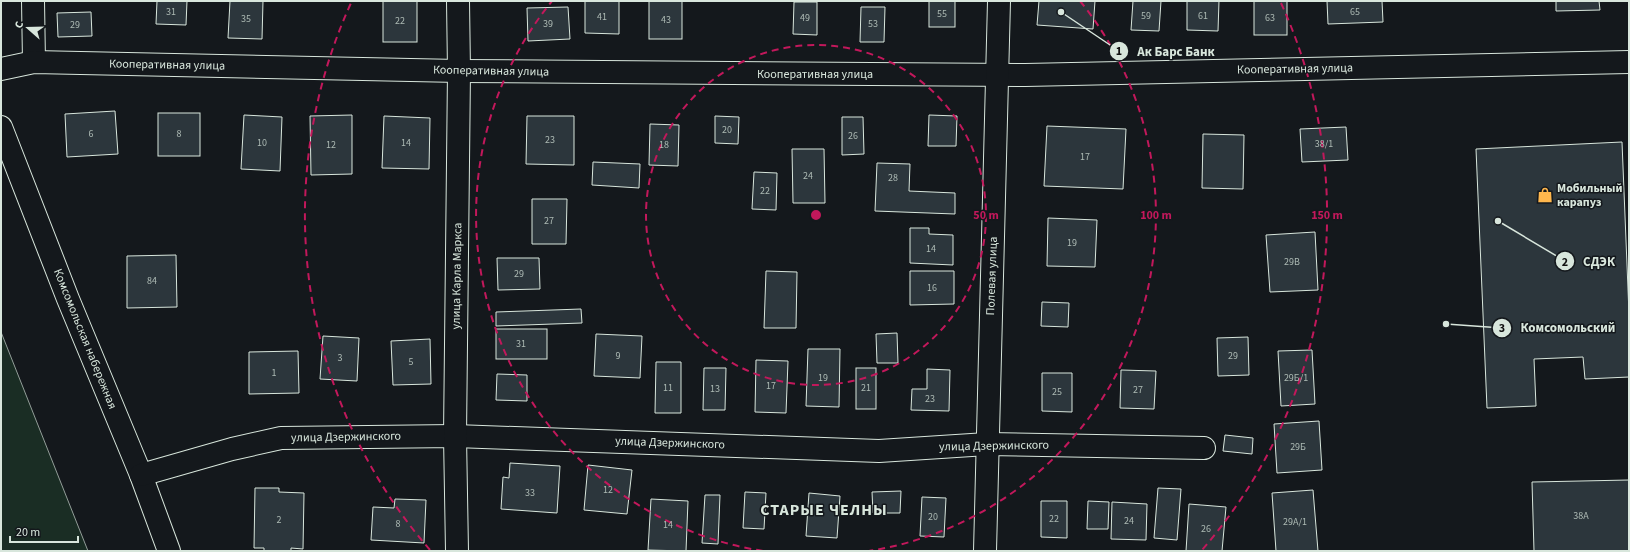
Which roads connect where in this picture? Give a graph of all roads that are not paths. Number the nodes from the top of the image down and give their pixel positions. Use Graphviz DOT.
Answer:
graph roads {
  1 [pos="33,1"];
  2 [pos="458,1"];
  3 [pos="999,1"];
  4 [pos="34,62"];
  5 [pos="1629,62"];
  6 [pos="1,69"];
  7 [pos="459,72"];
  8 [pos="998,75"];
  9 [pos="1,127"];
  10 [pos="455,436"];
  11 [pos="987,444"];
  12 [pos="1204,448"];
  13 [pos="141,475"];
  14 [pos="169,551"];
  15 [pos="457,551"];
  16 [pos="985,551"];
  1 -- 4 [label="street"];
  2 -- 7 [label="street, улица Карла Маркса"];
  3 -- 8 [label="street, Полевая улица"];
  4 -- 6 [label="street, Кооперативная улица"];
  4 -- 7 [label="street, Кооперативная улица"];
  5 -- 8 [label="street, Кооперативная улица"];
  7 -- 8 [label="street, Кооперативная улица"];
  7 -- 10 [label="street, улица Карла Маркса"];
  8 -- 11 [label="street, Полевая улица"];
  9 -- 13 [label="street, Комсомольская набережная"];
  10 -- 11 [label="street, улица Дзержинского"];
  10 -- 13 [label="street, улица Дзержинского"];
  10 -- 15 [label="street, улица Карла Маркса"];
  11 -- 12 [label="street, улица Дзержинского"];
  11 -- 16 [label="street, Полевая улица"];
  13 -- 14 [label="street, Комсомольская набережная"];
}
